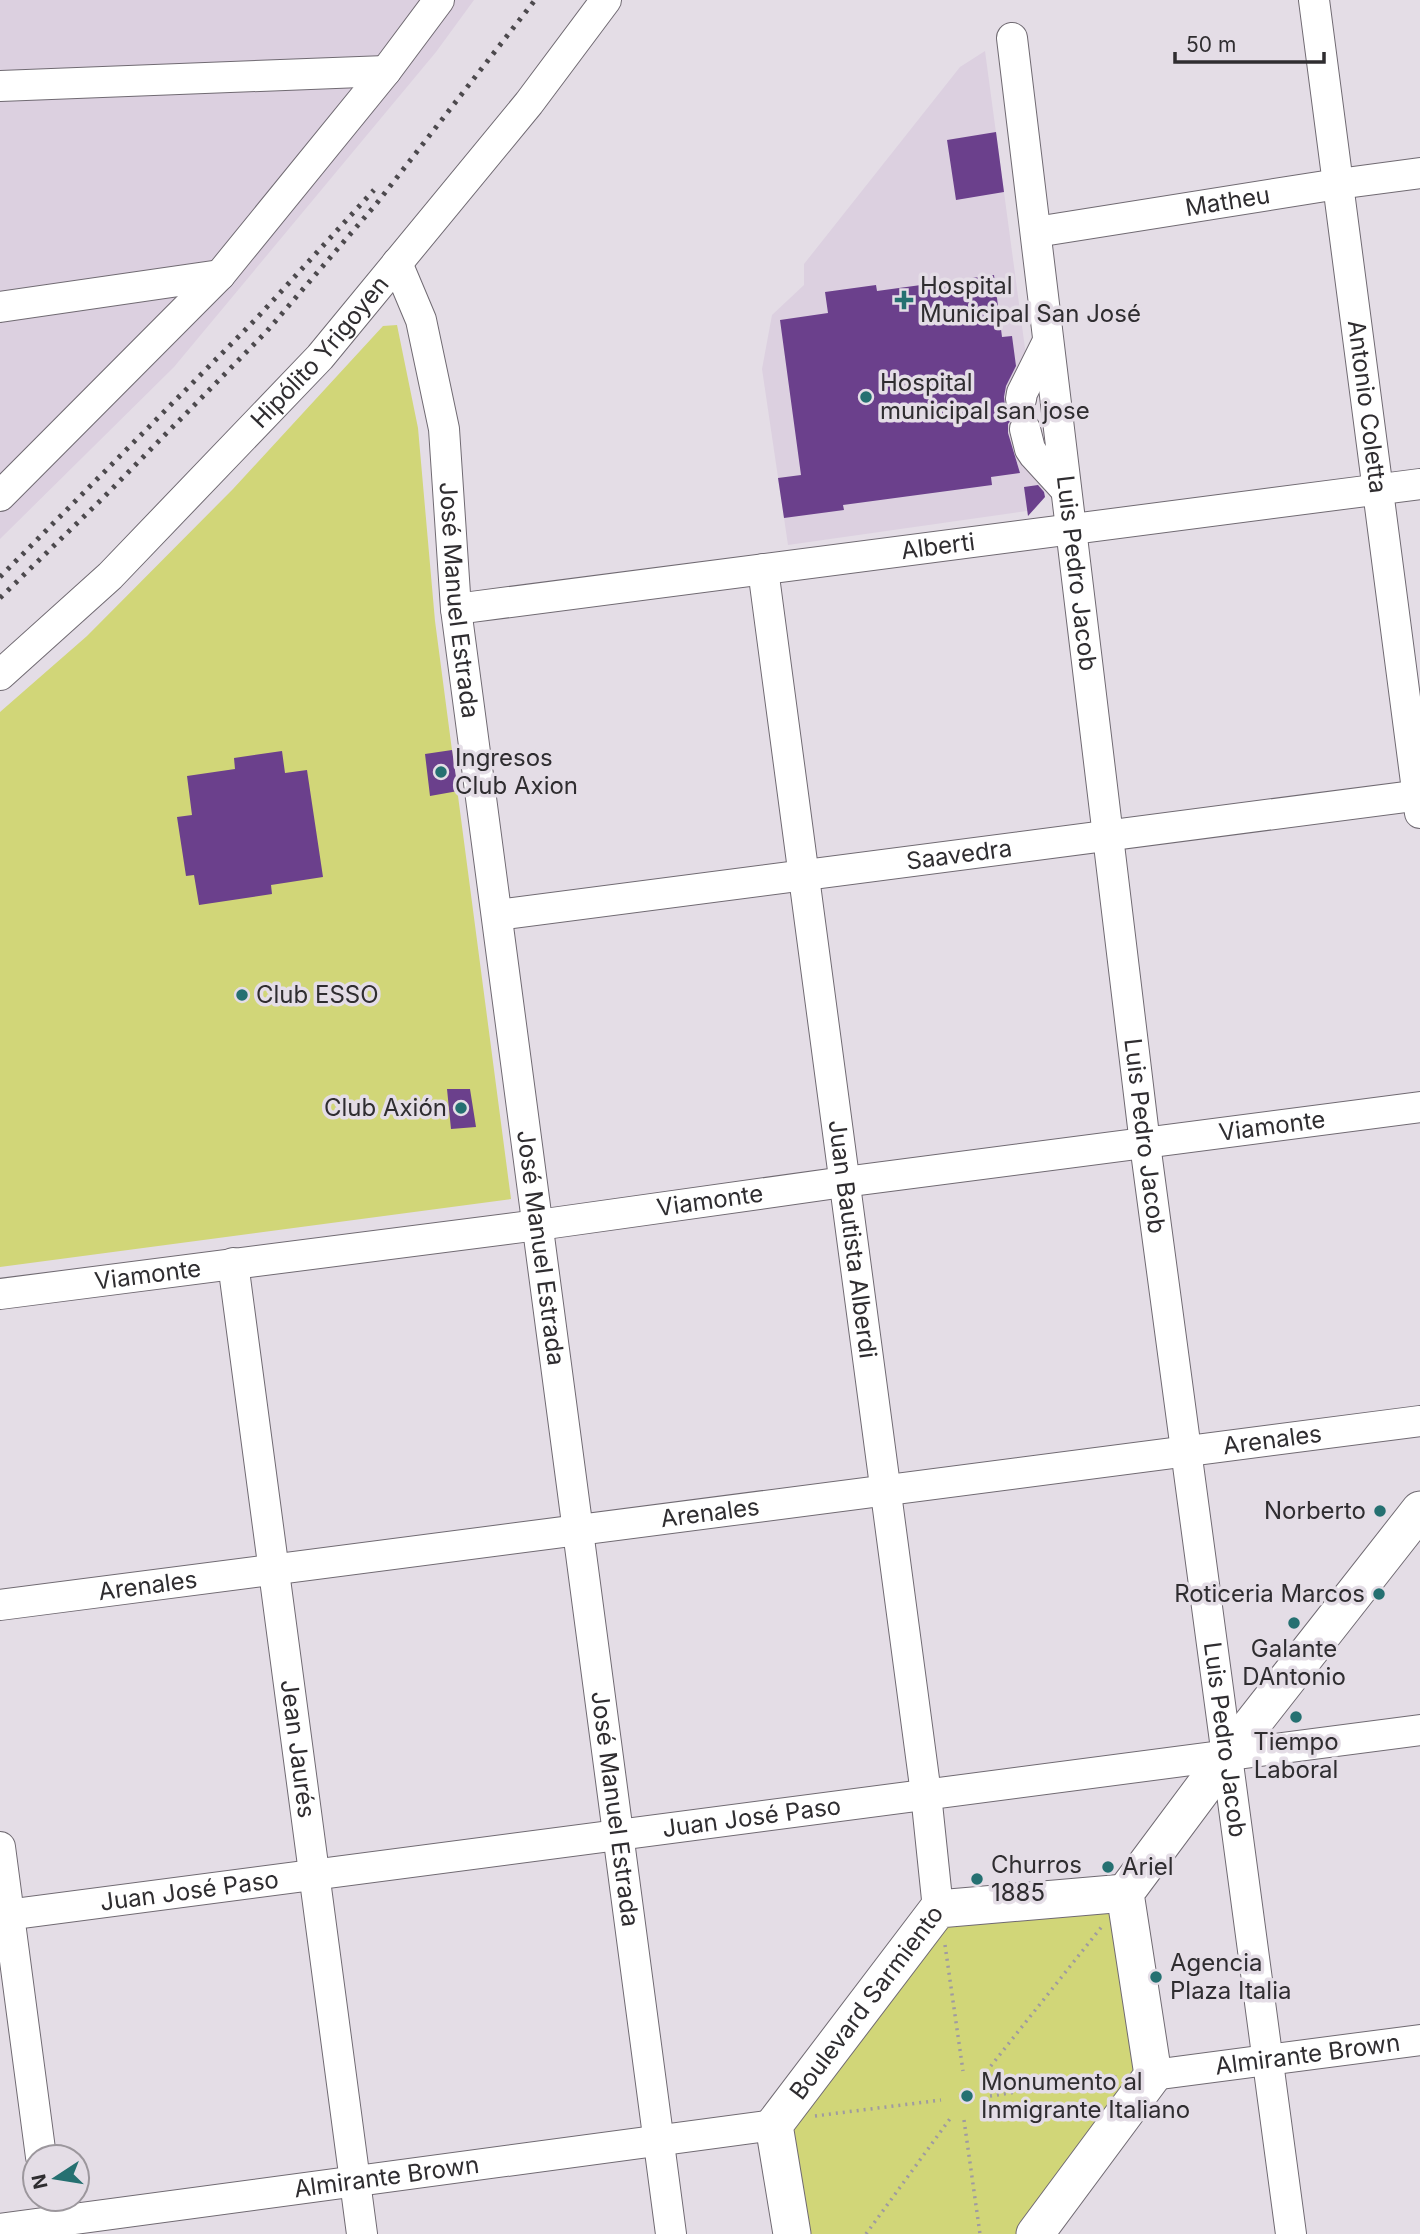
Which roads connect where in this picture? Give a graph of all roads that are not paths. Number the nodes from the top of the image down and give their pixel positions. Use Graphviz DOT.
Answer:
graph roads {
  1 [pos="439,0"];
  2 [pos="606,0"];
  3 [pos="1314,0"];
  4 [pos="1012,38"];
  5 [pos="386,71"];
  6 [pos="0,86"];
  7 [pos="1420,173"];
  8 [pos="1338,184"];
  9 [pos="1036,232"];
  10 [pos="397,263"];
  11 [pos="220,275"];
  12 [pos="0,307"];
  13 [pos="1048,341"];
  14 [pos="1021,399"];
  15 [pos="1025,429"];
  16 [pos="1420,484"];
  17 [pos="1378,489"];
  18 [pos="1066,490"];
  19 [pos="0,496"];
  20 [pos="1071,529"];
  21 [pos="763,569"];
  22 [pos="456,609"];
  23 [pos="0,675"];
  24 [pos="1419,801"];
  25 [pos="1108,836"];
  26 [pos="803,875"];
  27 [pos="497,915"];
  28 [pos="1420,1107"];
  29 [pos="1145,1144"];
  30 [pos="844,1182"];
  31 [pos="538,1225"];
  32 [pos="233,1263"];
  33 [pos="0,1294"];
  34 [pos="1420,1421"];
  35 [pos="1185,1452"];
  36 [pos="885,1491"];
  37 [pos="1420,1510"];
  38 [pos="578,1530"];
  39 [pos="274,1570"];
  40 [pos="0,1605"];
  41 [pos="1420,1730"];
  42 [pos="1227,1756"];
  43 [pos="926,1794"];
  44 [pos="619,1835"];
  45 [pos="0,1847"];
  46 [pos="314,1875"];
  47 [pos="1115,1907"];
  48 [pos="4,1915"];
  49 [pos="941,1921"];
  50 [pos="1420,2040"];
  51 [pos="1268,2060"];
  52 [pos="1139,2076"];
  53 [pos="788,2122"];
  54 [pos="659,2141"];
  55 [pos="39,2143"];
  56 [pos="355,2181"];
  57 [pos="49,2218"];
  58 [pos="0,2229"];
  59 [pos="362,2234"];
  60 [pos="671,2234"];
  61 [pos="792,2234"];
  62 [pos="1035,2234"];
  63 [pos="1291,2234"];
  1 -- 5 [label="street"];
  2 -- 10 [label="street, Hipólito Yrigoyen"];
  3 -- 8 [label="street, Antonio Coletta"];
  4 -- 9 [label="street, Luis Pedro Jacob"];
  5 -- 6 [label="street"];
  5 -- 11 [label="street"];
  7 -- 8 [label="street, Matheu"];
  8 -- 9 [label="street, Matheu"];
  8 -- 17 [label="street, Antonio Coletta"];
  9 -- 13 [label="street, Luis Pedro Jacob"];
  10 -- 22 [label="street, José Manuel Estrada"];
  10 -- 23 [label="street, Hipólito Yrigoyen"];
  11 -- 12 [label="street"];
  11 -- 19 [label="street"];
  13 -- 14 [label="street"];
  13 -- 18 [label="street, Luis Pedro Jacob"];
  15 -- 18 [label="street"];
  16 -- 17 [label="street, Alberti"];
  17 -- 20 [label="street, Alberti"];
  17 -- 24 [label="street, Antonio Coletta"];
  18 -- 20 [label="street, Luis Pedro Jacob"];
  20 -- 21 [label="street, Alberti"];
  20 -- 25 [label="street, Luis Pedro Jacob"];
  21 -- 22 [label="street, Alberti"];
  21 -- 26 [label="street, Juan Bautista Alberdi"];
  22 -- 27 [label="street, José Manuel Estrada"];
  24 -- 25 [label="street, Saavedra"];
  25 -- 26 [label="street, Saavedra"];
  25 -- 29 [label="street, Luis Pedro Jacob"];
  26 -- 27 [label="street, Saavedra"];
  26 -- 30 [label="street, Juan Bautista Alberdi"];
  27 -- 31 [label="street, José Manuel Estrada"];
  28 -- 29 [label="street, Viamonte"];
  29 -- 30 [label="street, Viamonte"];
  29 -- 35 [label="street, Luis Pedro Jacob"];
  30 -- 31 [label="street, Viamonte"];
  30 -- 36 [label="street, Juan Bautista Alberdi"];
  31 -- 32 [label="street, Viamonte"];
  31 -- 38 [label="street, José Manuel Estrada"];
  32 -- 33 [label="street, Viamonte"];
  32 -- 39 [label="street, Jean Jaurés"];
  34 -- 35 [label="street, Arenales"];
  35 -- 36 [label="street, Arenales"];
  35 -- 42 [label="street, Luis Pedro Jacob"];
  36 -- 38 [label="street, Arenales"];
  36 -- 43 [label="street, Juan Bautista Alberdi"];
  37 -- 42 [label="main road"];
  38 -- 39 [label="street, Arenales"];
  38 -- 44 [label="street, José Manuel Estrada"];
  39 -- 40 [label="street, Arenales"];
  39 -- 46 [label="street, Jean Jaurés"];
  41 -- 42 [label="street, Juan José Paso"];
  42 -- 43 [label="street, Juan José Paso"];
  42 -- 47 [label="main road"];
  42 -- 51 [label="street, Luis Pedro Jacob"];
  43 -- 44 [label="street, Juan José Paso"];
  43 -- 49 [label="street, Juan Bautista Alberdi"];
  44 -- 46 [label="street, Juan José Paso"];
  44 -- 54 [label="street, José Manuel Estrada"];
  45 -- 48 [label="street"];
  46 -- 48 [label="street, Juan José Paso"];
  46 -- 56 [label="street, Jean Jaurés"];
  47 -- 49 [label="main road, Boulevard Sarmiento"];
  47 -- 52 [label="main road"];
  48 -- 55 [label="street"];
  49 -- 53 [label="main road, Boulevard Sarmiento"];
  50 -- 51 [label="street, Almirante Brown"];
  51 -- 52 [label="street, Almirante Brown"];
  51 -- 63 [label="street, Luis Pedro Jacob"];
  52 -- 62 [label="main road"];
  53 -- 54 [label="street, Almirante Brown"];
  53 -- 61 [label="main road, Boulevard Sarmiento"];
  54 -- 56 [label="street, Almirante Brown"];
  54 -- 60 [label="street, José Manuel Estrada"];
  56 -- 57 [label="street, Almirante Brown"];
  56 -- 59 [label="street, Jean Jaurés"];
  57 -- 58 [label="street, Almirante Brown"];
}
